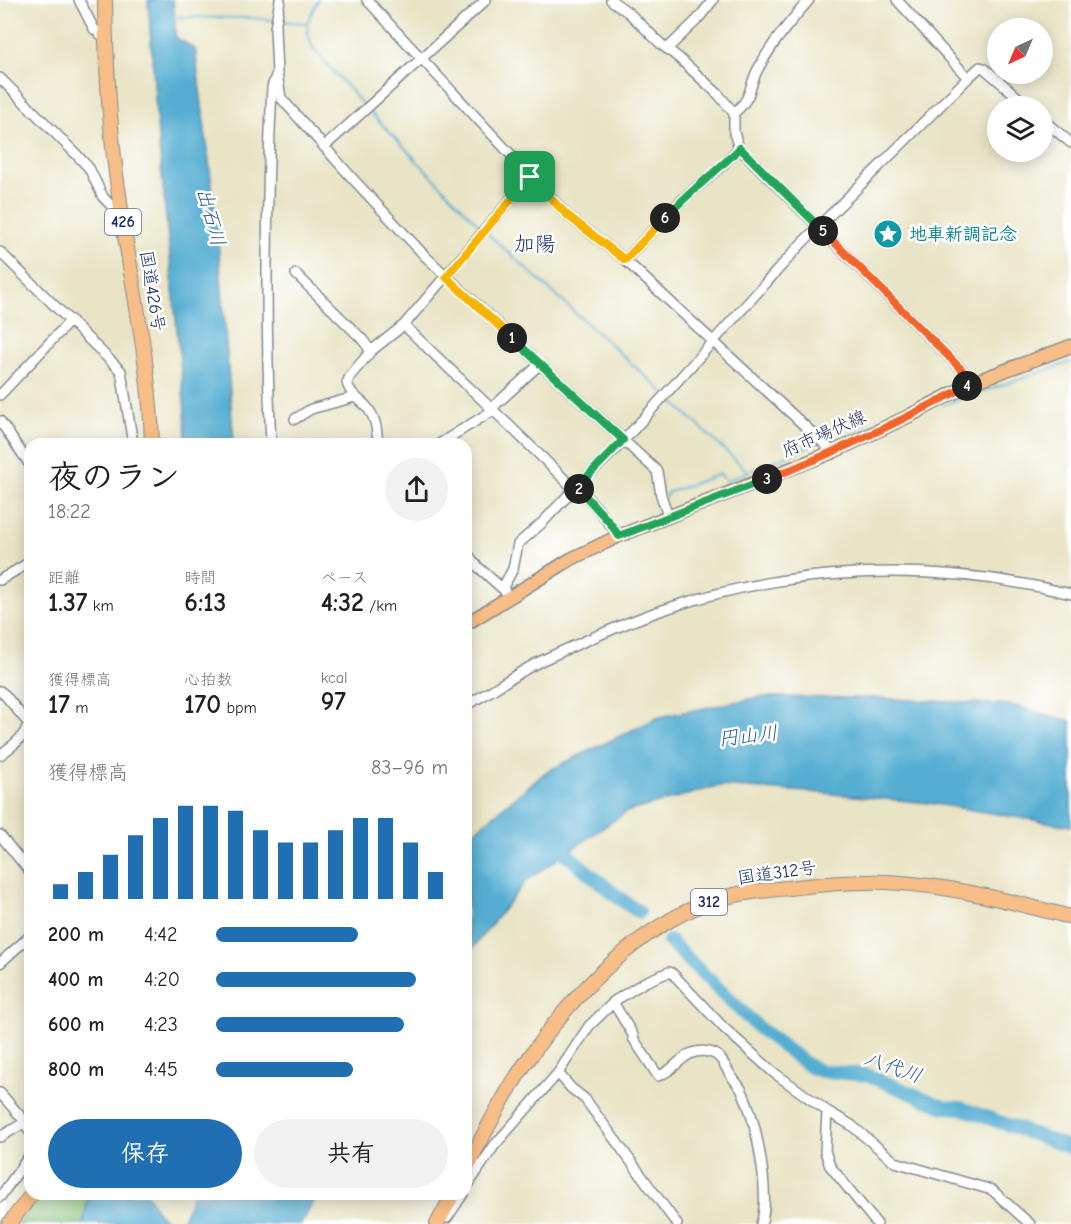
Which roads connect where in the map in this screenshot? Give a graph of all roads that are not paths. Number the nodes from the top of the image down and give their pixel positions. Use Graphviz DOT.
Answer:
graph roads {
  1 [pos="79,0"];
  2 [pos="105,0"];
  3 [pos="280,0"];
  4 [pos="367,0"];
  5 [pos="486,0"];
  6 [pos="611,0"];
  7 [pos="713,0"];
  8 [pos="809,0"];
  9 [pos="897,0"];
  10 [pos="106,39"];
  11 [pos="668,48"];
  12 [pos="421,58"];
  13 [pos="276,73"];
  14 [pos="0,78"];
  15 [pos="968,78"];
  16 [pos="1016,96"];
  17 [pos="734,113"];
  18 [pos="1053,128"];
  19 [pos="1071,143"];
  20 [pos="324,147"];
  21 [pos="740,148"];
  22 [pos="530,177"];
  23 [pos="122,217"];
  24 [pos="818,226"];
  25 [pos="0,252"];
  26 [pos="625,260"];
  27 [pos="296,274"];
  28 [pos="446,277"];
  29 [pos="71,320"];
  30 [pos="404,325"];
  31 [pos="713,341"];
  32 [pos="1071,346"];
  33 [pos="371,351"];
  34 [pos="540,364"];
  35 [pos="974,382"];
  36 [pos="0,395"];
  37 [pos="355,397"];
  38 [pos="491,410"];
  39 [pos="295,419"];
  40 [pos="0,421"];
  41 [pos="132,438"];
  42 [pos="151,438"];
  43 [pos="271,438"];
  44 [pos="377,438"];
  45 [pos="449,438"];
  46 [pos="623,440"];
  47 [pos="833,452"];
  48 [pos="24,456"];
  49 [pos="575,488"];
  50 [pos="668,516"];
  51 [pos="619,536"];
  52 [pos="472,559"];
  53 [pos="24,566"];
  54 [pos="0,580"];
  55 [pos="507,593"];
  56 [pos="1071,594"];
  57 [pos="472,618"];
  58 [pos="0,692"];
  59 [pos="472,702"];
  60 [pos="24,717"];
  61 [pos="24,734"];
  62 [pos="0,755"];
  63 [pos="0,835"];
  64 [pos="24,865"];
  65 [pos="1071,917"];
  66 [pos="24,941"];
  67 [pos="0,963"];
  68 [pos="613,1002"];
  69 [pos="558,1072"];
  70 [pos="0,1093"];
  71 [pos="827,1111"];
  72 [pos="24,1123"];
  73 [pos="0,1137"];
  74 [pos="472,1157"];
  75 [pos="24,1163"];
  76 [pos="472,1179"];
  77 [pos="0,1197"];
  78 [pos="27,1200"];
  79 [pos="450,1200"];
  80 [pos="459,1200"];
  81 [pos="9,1224"];
  82 [pos="437,1224"];
  83 [pos="677,1224"];
  84 [pos="761,1224"];
  85 [pos="877,1224"];
  86 [pos="1030,1224"];
  1 -- 10 [label="street"];
  2 -- 10 [label="highway, 国道426号 / 426"];
  3 -- 13 [label="street"];
  4 -- 12 [label="street"];
  5 -- 12 [label="street"];
  6 -- 11 [label="street"];
  7 -- 11 [label="street"];
  8 -- 17 [label="street"];
  9 -- 15 [label="street"];
  10 -- 23 [label="highway, 国道426号 / 426"];
  11 -- 17 [label="street"];
  12 -- 20 [label="street"];
  12 -- 22 [label="street"];
  13 -- 20 [label="street"];
  13 -- 43 [label="street"];
  14 -- 23 [label="street"];
  15 -- 16 [label="street"];
  15 -- 24 [label="street"];
  17 -- 21 [label="street"];
  18 -- 19 [label="street"];
  20 -- 28 [label="street"];
  21 -- 24 [label="street"];
  21 -- 26 [label="street"];
  22 -- 26 [label="street"];
  22 -- 28 [label="street"];
  23 -- 42 [label="highway, 国道426号 / 426"];
  24 -- 31 [label="street"];
  24 -- 35 [label="street"];
  25 -- 29 [label="street"];
  26 -- 31 [label="street"];
  27 -- 33 [label="street"];
  28 -- 30 [label="street"];
  28 -- 34 [label="street"];
  29 -- 36 [label="street"];
  29 -- 41 [label="street"];
  30 -- 33 [label="street"];
  30 -- 38 [label="street"];
  31 -- 46 [label="street"];
  31 -- 47 [label="street"];
  32 -- 35 [label="main road, 府市場伏線"];
  33 -- 37 [label="street"];
  34 -- 38 [label="street"];
  34 -- 46 [label="street"];
  35 -- 47 [label="main road, 府市場伏線"];
  37 -- 39 [label="street"];
  37 -- 44 [label="street"];
  38 -- 45 [label="street"];
  38 -- 49 [label="street"];
  40 -- 48 [label="street"];
  46 -- 49 [label="street"];
  46 -- 50 [label="street"];
  47 -- 50 [label="main road, 府市場伏線"];
  49 -- 51 [label="street"];
  49 -- 55 [label="street"];
  50 -- 51 [label="main road, 府市場伏線"];
  51 -- 55 [label="main road, 府市場伏線"];
  52 -- 55 [label="street"];
  53 -- 54 [label="street"];
  55 -- 57 [label="main road, 府市場伏線"];
  56 -- 59 [label="street"];
  58 -- 60 [label="street"];
  61 -- 62 [label="street"];
  63 -- 64 [label="street"];
  65 -- 74 [label="highway, 国道312号 / 312"];
  66 -- 67 [label="street"];
  68 -- 69 [label="street"];
  68 -- 71 [label="street"];
  68 -- 84 [label="street"];
  69 -- 76 [label="street"];
  69 -- 83 [label="street"];
  70 -- 72 [label="street"];
  71 -- 85 [label="street"];
  71 -- 86 [label="street"];
  72 -- 73 [label="street"];
  75 -- 77 [label="street"];
  78 -- 81 [label="highway"];
  79 -- 82 [label="highway"];
  80 -- 82 [label="street"];
}
